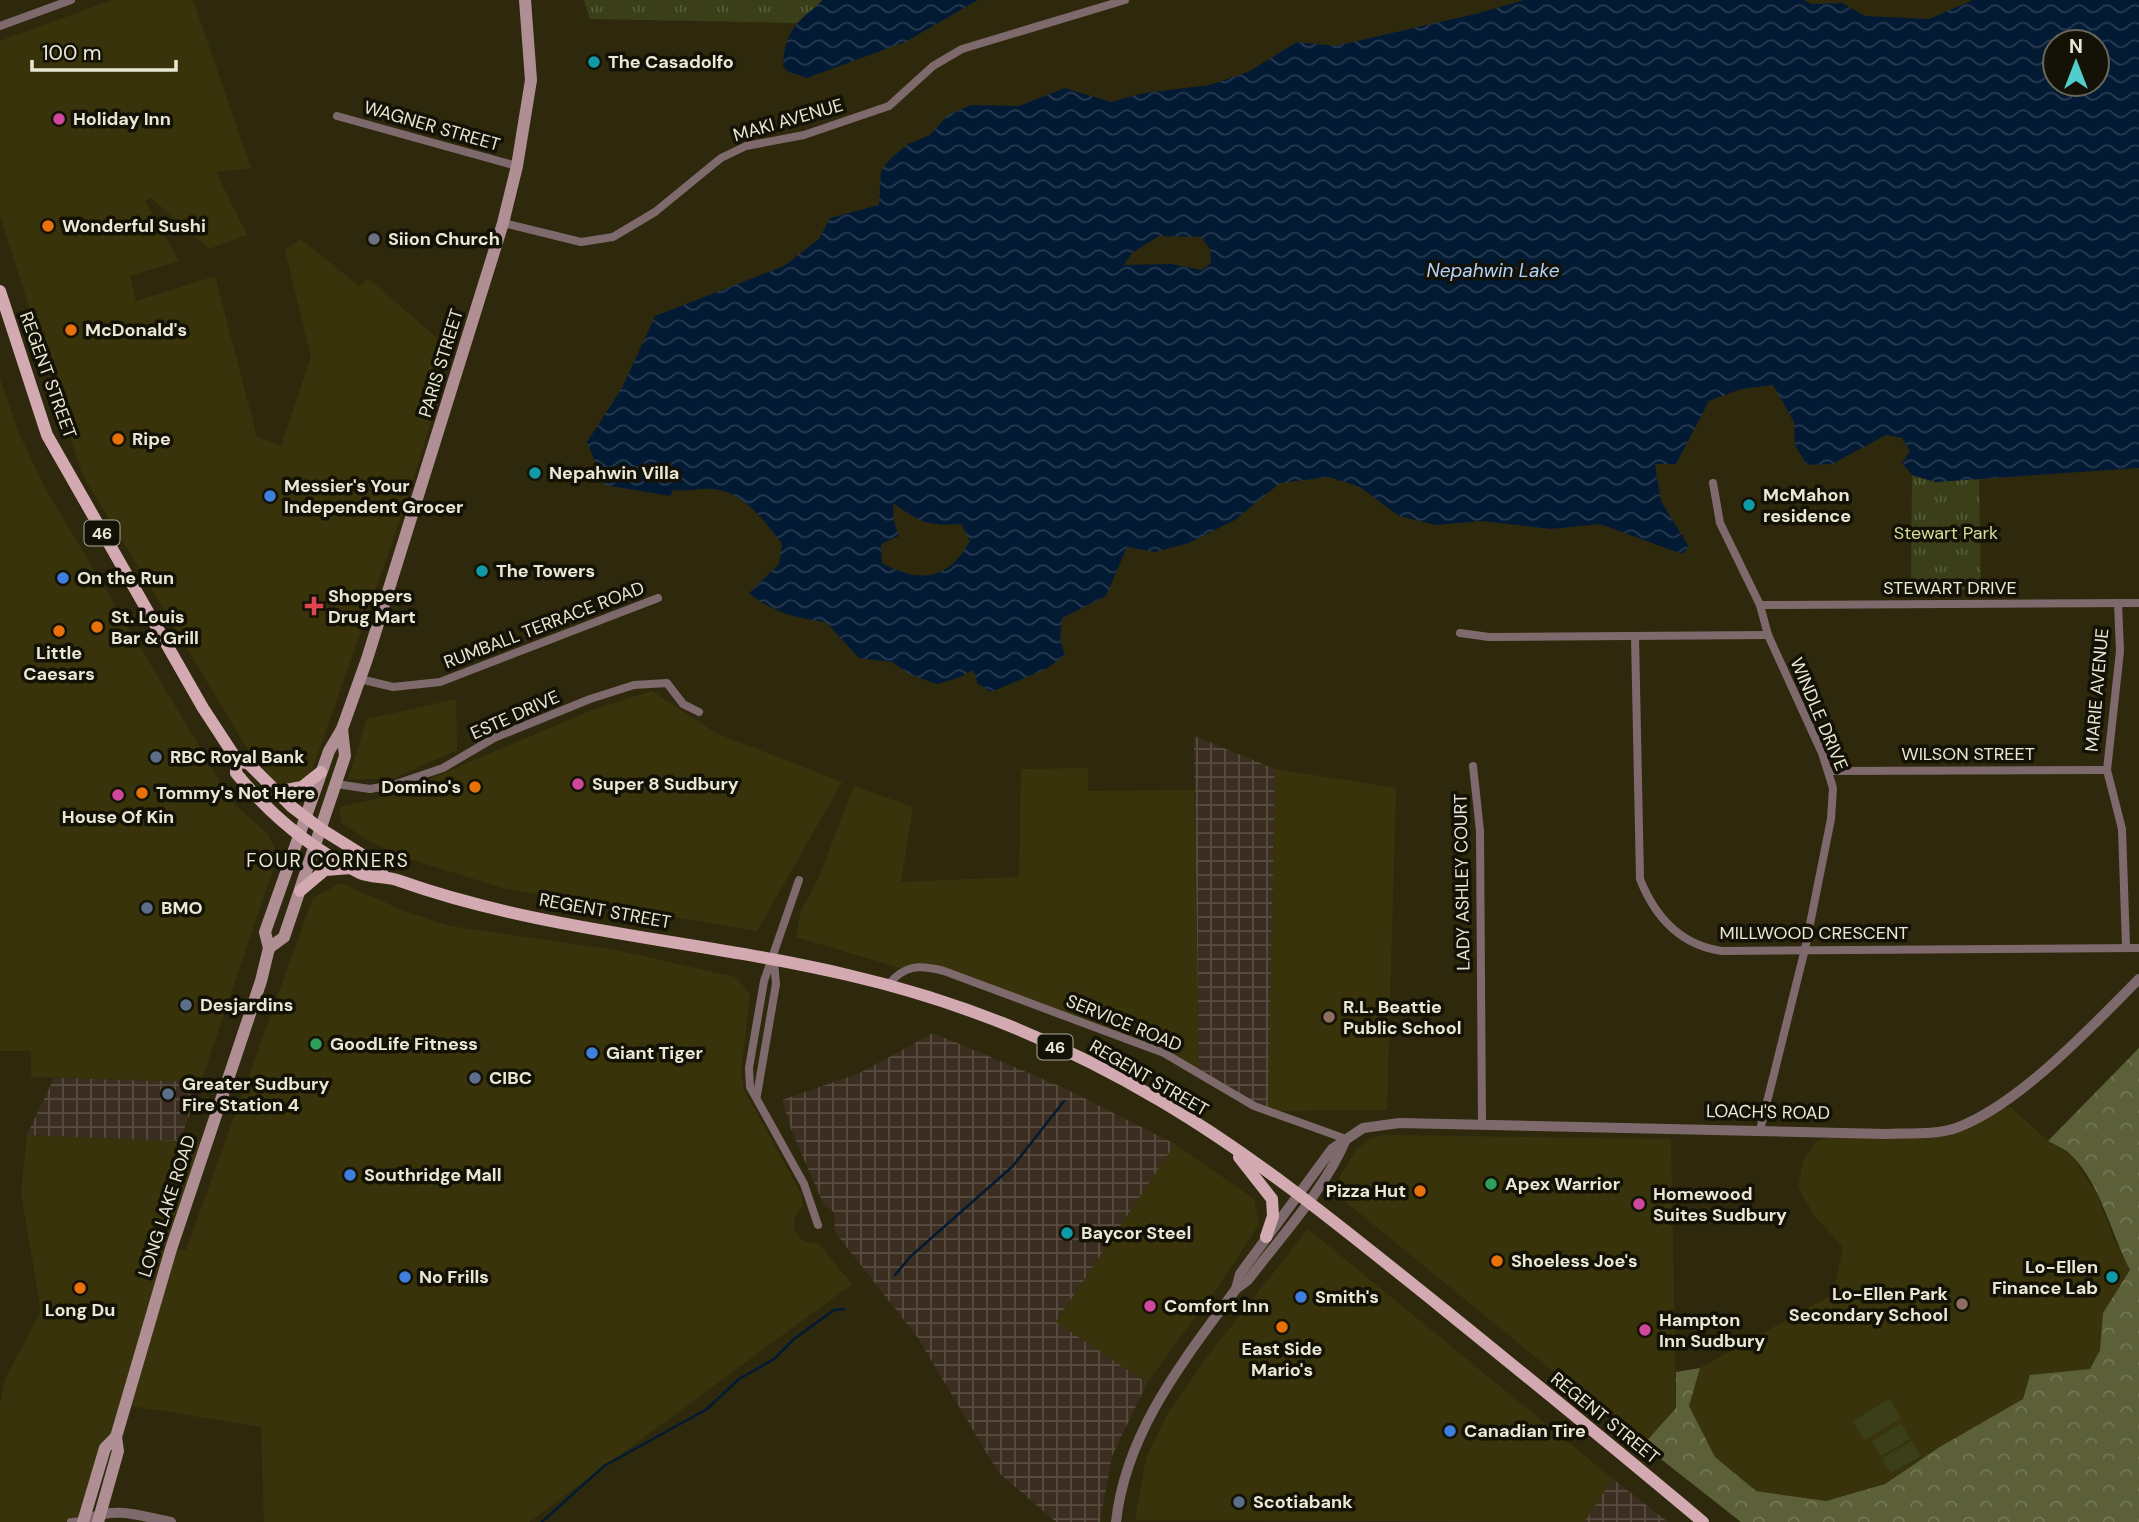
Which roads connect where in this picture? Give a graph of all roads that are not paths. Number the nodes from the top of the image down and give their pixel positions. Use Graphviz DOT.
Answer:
graph roads {
  1 [pos="71,0"];
  2 [pos="525,0"];
  3 [pos="1125,0"];
  4 [pos="0,26"];
  5 [pos="337,116"];
  6 [pos="517,166"];
  7 [pos="503,223"];
  8 [pos="0,291"];
  9 [pos="1713,483"];
  10 [pos="658,598"];
  11 [pos="2118,603"];
  12 [pos="2139,603"];
  13 [pos="1760,605"];
  14 [pos="1460,632"];
  15 [pos="1768,635"];
  16 [pos="1635,636"];
  17 [pos="360,679"];
  18 [pos="699,712"];
  19 [pos="342,729"];
  20 [pos="237,760"];
  21 [pos="1472,766"];
  22 [pos="2106,770"];
  23 [pos="1830,771"];
  24 [pos="321,772"];
  25 [pos="336,784"];
  26 [pos="276,792"];
  27 [pos="306,817"];
  28 [pos="321,829"];
  29 [pos="299,836"];
  30 [pos="315,845"];
  31 [pos="352,869"];
  32 [pos="383,875"];
  33 [pos="799,880"];
  34 [pos="300,891"];
  35 [pos="2126,946"];
  36 [pos="270,948"];
  37 [pos="2139,948"];
  38 [pos="1805,949"];
  39 [pos="773,960"];
  40 [pos="2139,979"];
  41 [pos="888,985"];
  42 [pos="1482,1124"];
  43 [pos="1760,1130"];
  44 [pos="1346,1139"];
  45 [pos="1235,1151"];
  46 [pos="1303,1197"];
  47 [pos="818,1225"];
  48 [pos="1266,1237"];
  49 [pos="1236,1289"];
  50 [pos="116,1437"];
  51 [pos="99,1517"];
  52 [pos="138,1520"];
  53 [pos="81,1522"];
  54 [pos="171,1522"];
  55 [pos="1116,1522"];
  56 [pos="1703,1522"];
  1 -- 4 [label="street"];
  2 -- 6 [label="main road, PARIS STREET"];
  3 -- 7 [label="street, MAKI AVENUE"];
  5 -- 6 [label="street, WAGNER STREET"];
  6 -- 7 [label="main road, PARIS STREET"];
  7 -- 17 [label="main road, PARIS STREET"];
  8 -- 20 [label="main road, REGENT STREET / 46"];
  9 -- 13 [label="street, WINDLE DRIVE"];
  10 -- 17 [label="street, RUMBALL TERRACE ROAD"];
  11 -- 12 [label="street, STEWART DRIVE"];
  11 -- 13 [label="street, STEWART DRIVE"];
  11 -- 22 [label="street, MARIE AVENUE"];
  13 -- 15 [label="street, WINDLE DRIVE"];
  14 -- 16 [label="street"];
  15 -- 16 [label="street"];
  15 -- 23 [label="street, WINDLE DRIVE"];
  16 -- 38 [label="street, MILLWOOD CRESCENT"];
  17 -- 19 [label="main road, PARIS STREET"];
  18 -- 25 [label="street, ESTE DRIVE"];
  19 -- 24 [label="main road, PARIS STREET"];
  19 -- 25 [label="main road, PARIS STREET"];
  20 -- 26 [label="main road, REGENT STREET / 46"];
  20 -- 29 [label="main road, REGENT STREET / 46"];
  21 -- 42 [label="street, LADY ASHLEY COURT"];
  22 -- 23 [label="street, WILSON STREET"];
  22 -- 35 [label="street, MARIE AVENUE"];
  23 -- 38 [label="street, WINDLE DRIVE"];
  24 -- 26 [label="main road"];
  24 -- 27 [label="main road, PARIS STREET"];
  25 -- 28 [label="main road, PARIS STREET"];
  26 -- 27 [label="main road, REGENT STREET / 46"];
  27 -- 28 [label="main road, REGENT STREET / 46"];
  27 -- 29 [label="main road, LONG LAKE ROAD"];
  28 -- 30 [label="main road, LONG LAKE ROAD"];
  28 -- 32 [label="main road, REGENT STREET / 46"];
  29 -- 30 [label="main road, REGENT STREET / 46"];
  29 -- 36 [label="main road, LONG LAKE ROAD"];
  30 -- 31 [label="main road, REGENT STREET / 46"];
  30 -- 34 [label="main road, LONG LAKE ROAD"];
  31 -- 32 [label="main road, REGENT STREET / 46"];
  31 -- 34 [label="main road"];
  32 -- 39 [label="main road, REGENT STREET / 46"];
  33 -- 39 [label="street"];
  34 -- 36 [label="main road, LONG LAKE ROAD"];
  35 -- 37 [label="street, MILLWOOD CRESCENT"];
  35 -- 38 [label="street, MILLWOOD CRESCENT"];
  36 -- 50 [label="main road, LONG LAKE ROAD"];
  38 -- 43 [label="street, WINDLE DRIVE"];
  39 -- 41 [label="main road, REGENT STREET / 46"];
  39 -- 47 [label="street"];
  40 -- 43 [label="street, LOACH'S ROAD"];
  41 -- 44 [label="street, SERVICE ROAD"];
  41 -- 45 [label="main road, REGENT STREET / 46"];
  42 -- 43 [label="street, LOACH'S ROAD"];
  42 -- 44 [label="street, LOACH'S ROAD"];
  44 -- 46 [label="street"];
  45 -- 46 [label="main road, REGENT STREET / 46"];
  45 -- 48 [label="main road"];
  46 -- 48 [label="street"];
  46 -- 49 [label="street"];
  46 -- 56 [label="main road, REGENT STREET / 46"];
  48 -- 49 [label="street"];
  49 -- 55 [label="street"];
  50 -- 51 [label="main road, LONG LAKE ROAD"];
  50 -- 53 [label="main road, LONG LAKE ROAD"];
  51 -- 52 [label="street"];
  51 -- 53 [label="street"];
  52 -- 54 [label="street"];
}
